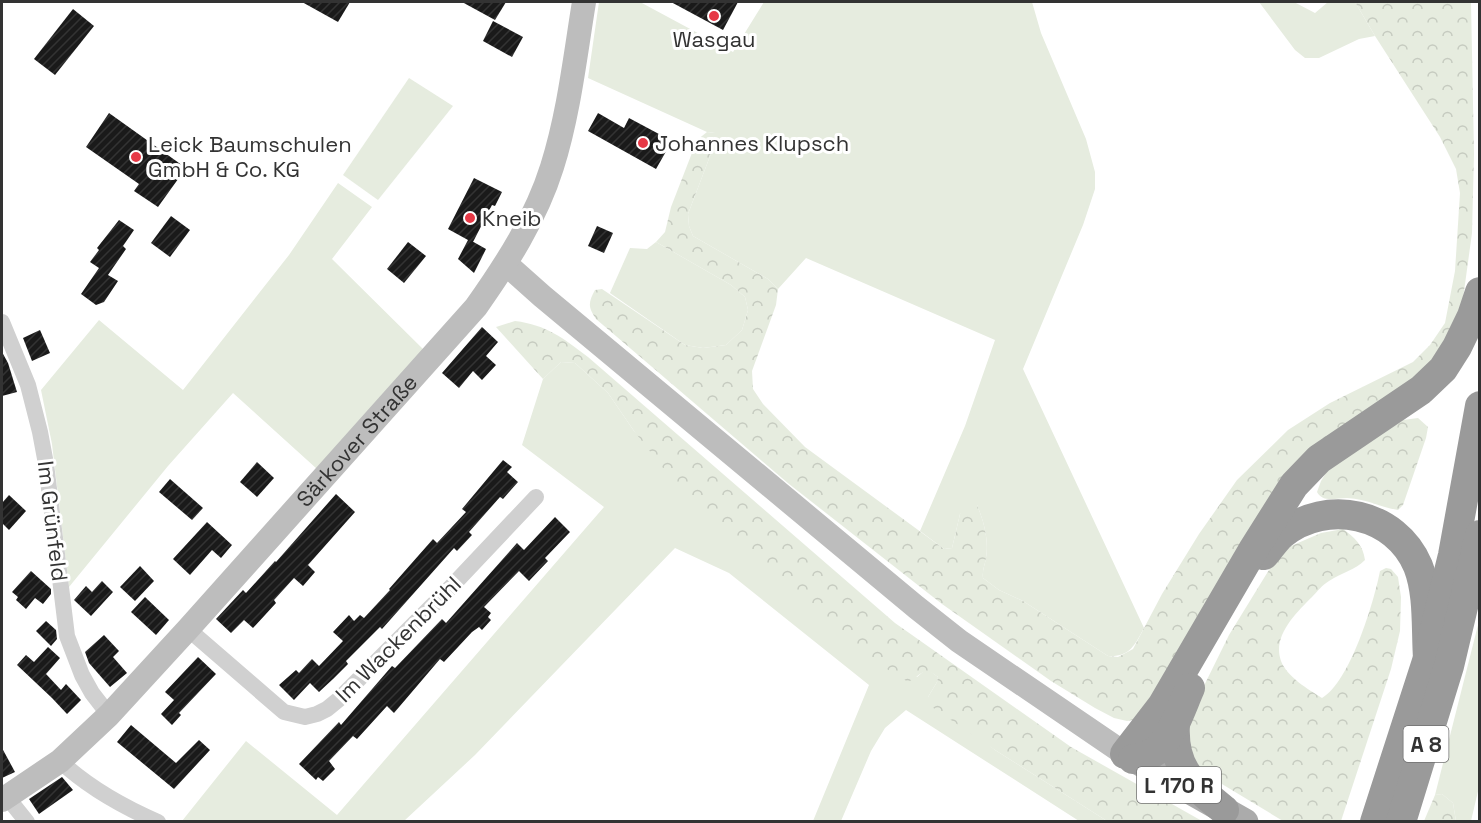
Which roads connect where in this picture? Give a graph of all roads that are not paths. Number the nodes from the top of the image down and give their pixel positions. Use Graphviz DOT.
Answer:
graph roads {
  1 [pos="584,2"];
  2 [pos="506,264"];
  3 [pos="1479,292"];
  4 [pos="2,322"];
  5 [pos="1479,406"];
  6 [pos="536,497"];
  7 [pos="1479,535"];
  8 [pos="188,629"];
  9 [pos="1428,658"];
  10 [pos="109,715"];
  11 [pos="1175,723"];
  12 [pos="1129,756"];
  13 [pos="60,761"];
  14 [pos="4,798"];
  15 [pos="1234,816"];
  16 [pos="27,822"];
  17 [pos="158,822"];
  18 [pos="1375,822"];
  19 [pos="1401,822"];
  1 -- 2 [label="main road, Särkover Straße"];
  2 -- 8 [label="main road, Särkover Straße"];
  2 -- 12 [label="main road, L 170 R"];
  3 -- 12 [label="highway"];
  4 -- 10 [label="street, Im Grünfeld"];
  5 -- 9 [label="highway, A 8"];
  6 -- 8 [label="street, Im Wackenbrühl"];
  7 -- 19 [label="highway, A 8"];
  8 -- 10 [label="main road, Särkover Straße"];
  9 -- 11 [label="highway"];
  9 -- 18 [label="highway, A 8"];
  10 -- 13 [label="main road, Särkover Straße"];
  11 -- 12 [label="highway"];
  11 -- 15 [label="highway"];
  12 -- 15 [label="main road, L 170 R"];
  13 -- 14 [label="main road, Särkover Straße"];
  13 -- 17 [label="street"];
  14 -- 16 [label="street"];
}
